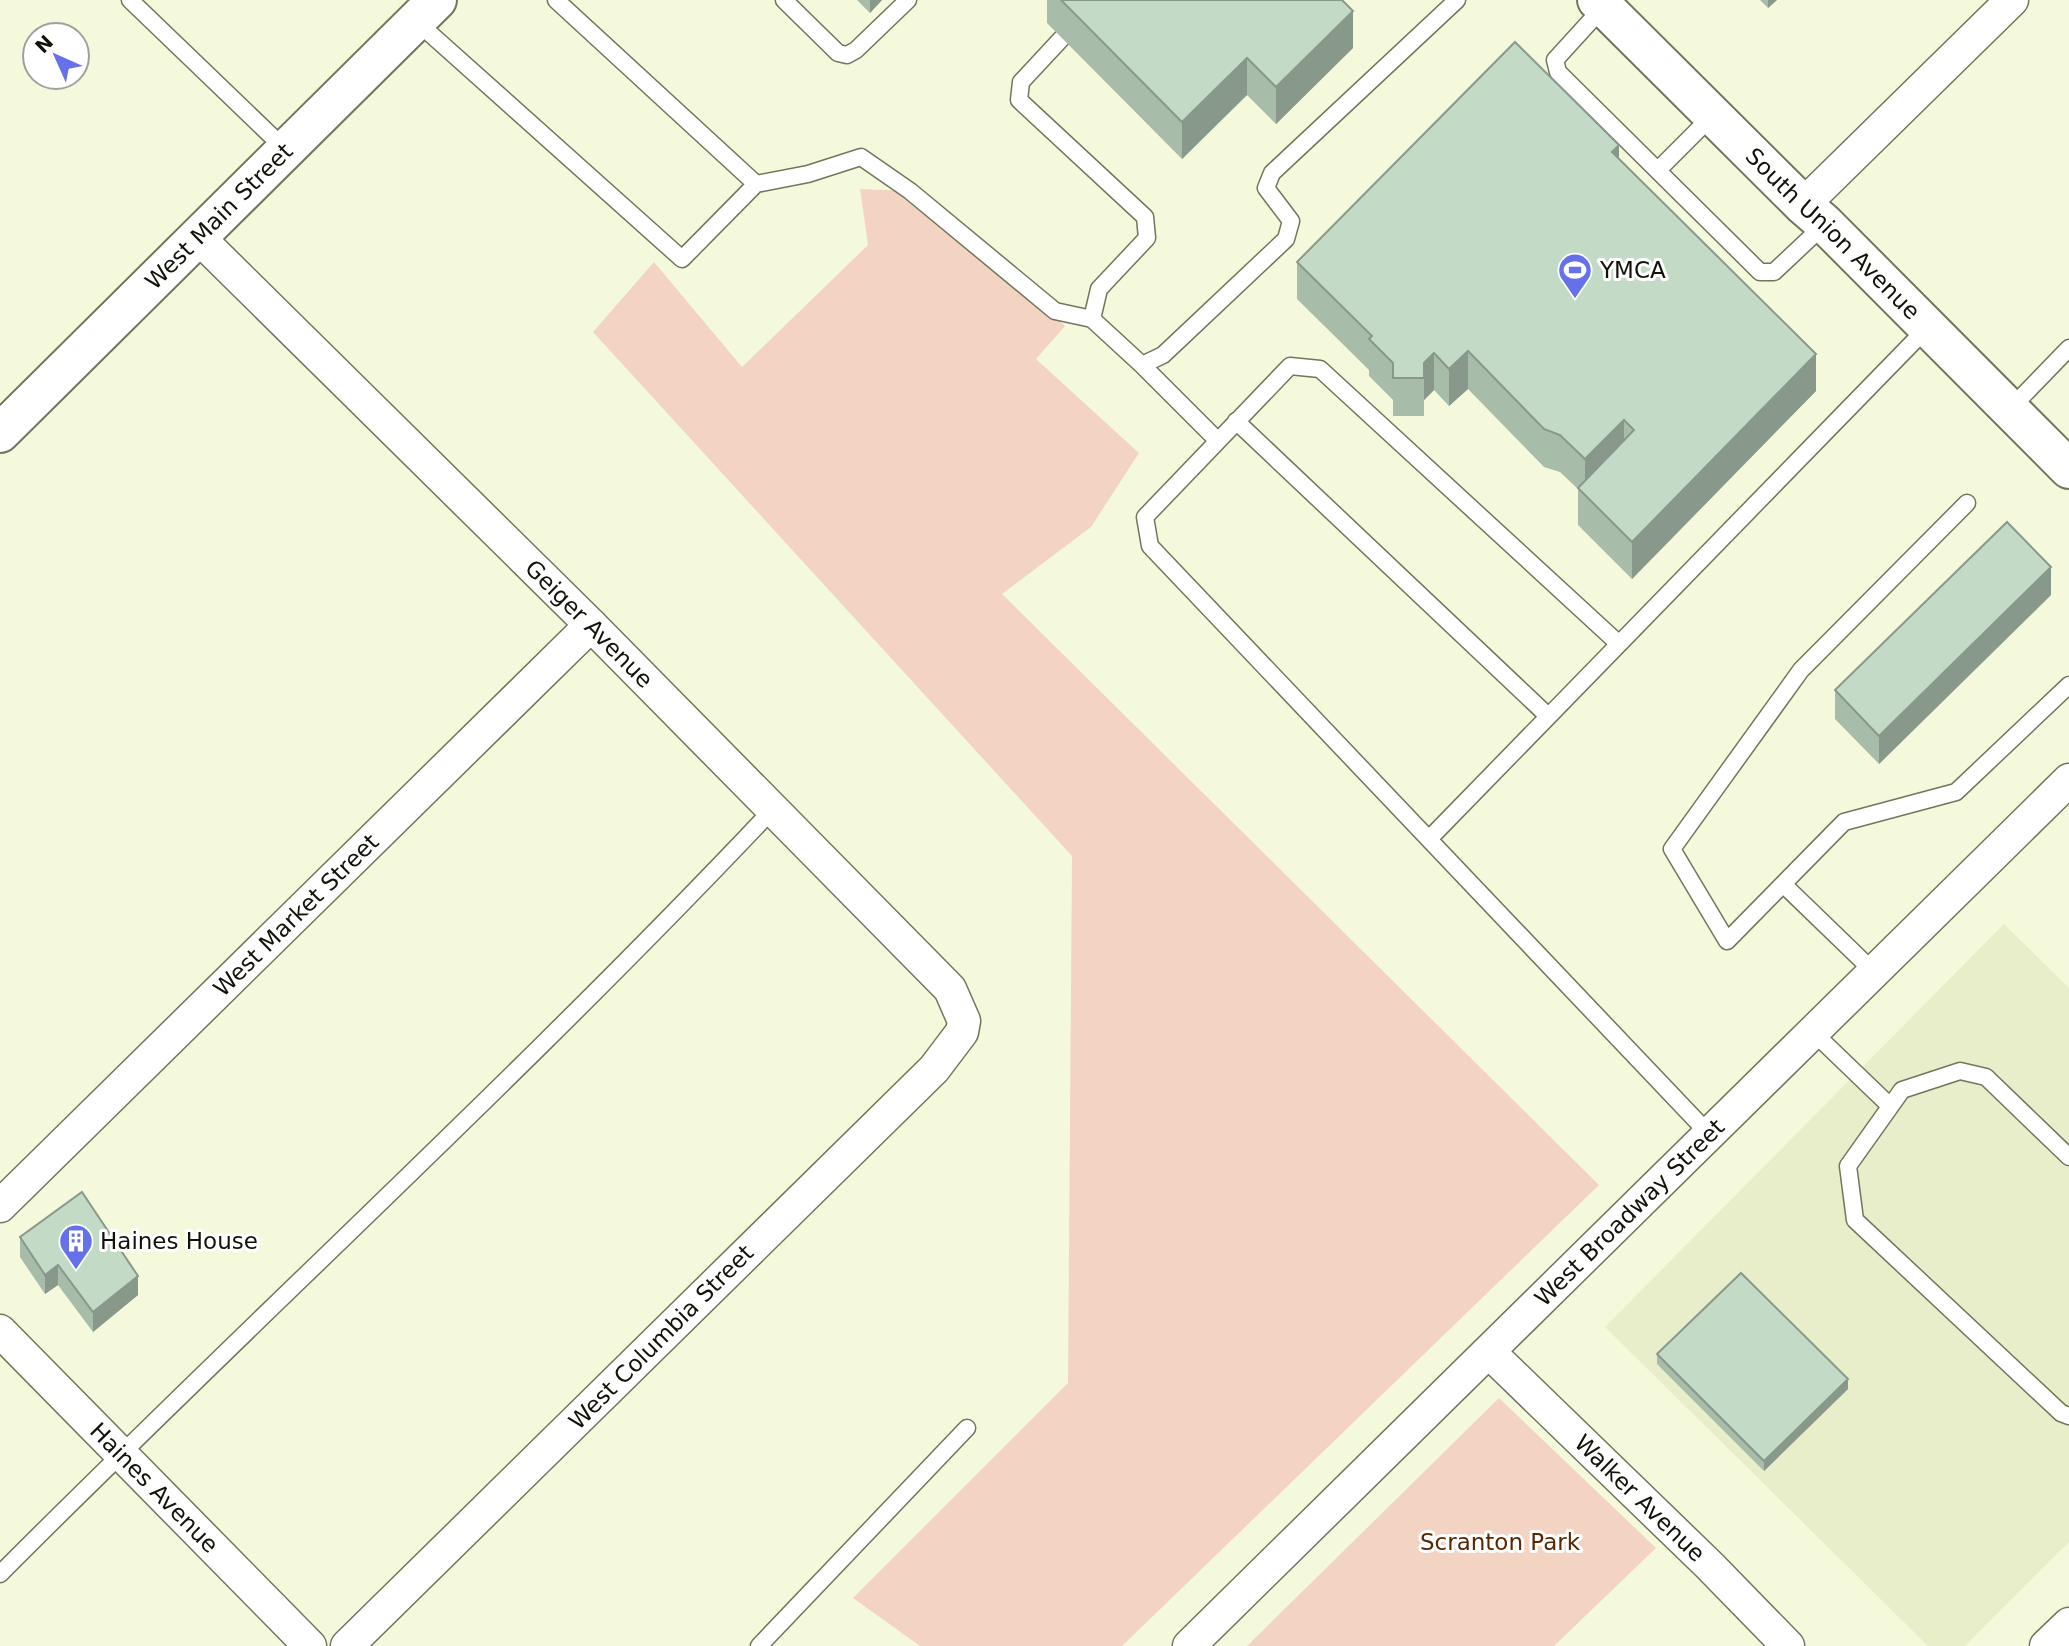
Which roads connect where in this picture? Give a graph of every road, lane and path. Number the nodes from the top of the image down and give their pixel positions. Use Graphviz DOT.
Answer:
graph roads {
  1 [pos="130,0"];
  2 [pos="556,0"];
  3 [pos="784,0"];
  4 [pos="908,0"];
  5 [pos="1457,0"];
  6 [pos="2012,0"];
  7 [pos="1604,2"];
  8 [pos="426,10"];
  9 [pos="1062,38"];
  10 [pos="1713,115"];
  11 [pos="286,150"];
  12 [pos="1658,170"];
  13 [pos="756,184"];
  14 [pos="1814,215"];
  15 [pos="198,237"];
  16 [pos="1091,319"];
  17 [pos="1927,328"];
  18 [pos="2069,348"];
  19 [pos="1142,365"];
  20 [pos="2009,410"];
  21 [pos="1236,421"];
  22 [pos="0,433"];
  23 [pos="1218,441"];
  24 [pos="2069,469"];
  25 [pos="1966,503"];
  26 [pos="591,625"];
  27 [pos="1619,644"];
  28 [pos="2069,685"];
  29 [pos="1548,716"];
  30 [pos="2069,780"];
  31 [pos="773,809"];
  32 [pos="1429,839"];
  33 [pos="1783,884"];
  34 [pos="1874,972"];
  35 [pos="964,1021"];
  36 [pos="1813,1032"];
  37 [pos="1890,1106"];
  38 [pos="1709,1134"];
  39 [pos="2069,1157"];
  40 [pos="0,1206"];
  41 [pos="0,1331"];
  42 [pos="1489,1352"];
  43 [pos="2069,1416"];
  44 [pos="967,1428"];
  45 [pos="120,1453"];
  46 [pos="0,1574"];
  47 [pos="2069,1624"];
  48 [pos="310,1646"];
  49 [pos="347,1646"];
  50 [pos="759,1646"];
  51 [pos="1189,1646"];
  52 [pos="1788,1646"];
  53 [pos="2046,1646"];
  1 -- 11 [label="lane"];
  2 -- 13 [label="lane"];
  3 -- 4 [label="lane"];
  5 -- 19 [label="lane"];
  6 -- 14 [label="street"];
  7 -- 10 [label="main road, South Union Avenue"];
  7 -- 12 [label="lane"];
  8 -- 11 [label="main road, West Main Street"];
  8 -- 13 [label="lane"];
  9 -- 16 [label="lane"];
  10 -- 12 [label="lane"];
  10 -- 14 [label="main road, South Union Avenue"];
  11 -- 15 [label="main road, West Main Street"];
  12 -- 14 [label="lane"];
  13 -- 16 [label="lane"];
  14 -- 17 [label="main road, South Union Avenue"];
  15 -- 22 [label="main road, West Main Street"];
  15 -- 26 [label="street, Geiger Avenue"];
  16 -- 19 [label="lane"];
  17 -- 20 [label="main road, South Union Avenue"];
  17 -- 27 [label="lane"];
  18 -- 20 [label="lane"];
  19 -- 23 [label="lane"];
  20 -- 24 [label="main road, South Union Avenue"];
  21 -- 23 [label="lane"];
  21 -- 27 [label="lane"];
  21 -- 29 [label="lane"];
  23 -- 32 [label="lane"];
  25 -- 33 [label="lane"];
  26 -- 31 [label="street, Geiger Avenue"];
  26 -- 40 [label="street, West Market Street"];
  27 -- 29 [label="lane"];
  28 -- 33 [label="lane"];
  29 -- 32 [label="lane"];
  30 -- 34 [label="street, West Broadway Street"];
  31 -- 35 [label="street, Geiger Avenue"];
  31 -- 45 [label="lane"];
  32 -- 38 [label="lane"];
  33 -- 34 [label="lane"];
  34 -- 36 [label="street, West Broadway Street"];
  35 -- 49 [label="street, West Columbia Street"];
  36 -- 37 [label="lane"];
  36 -- 38 [label="street, West Broadway Street"];
  37 -- 39 [label="lane"];
  37 -- 43 [label="lane"];
  38 -- 42 [label="street, West Broadway Street"];
  41 -- 45 [label="street, Haines Avenue"];
  42 -- 51 [label="street, West Broadway Street"];
  42 -- 52 [label="street, Walker Avenue"];
  44 -- 50 [label="lane"];
  45 -- 46 [label="lane"];
  45 -- 48 [label="street, Haines Avenue"];
  47 -- 53 [label="street"];
}
